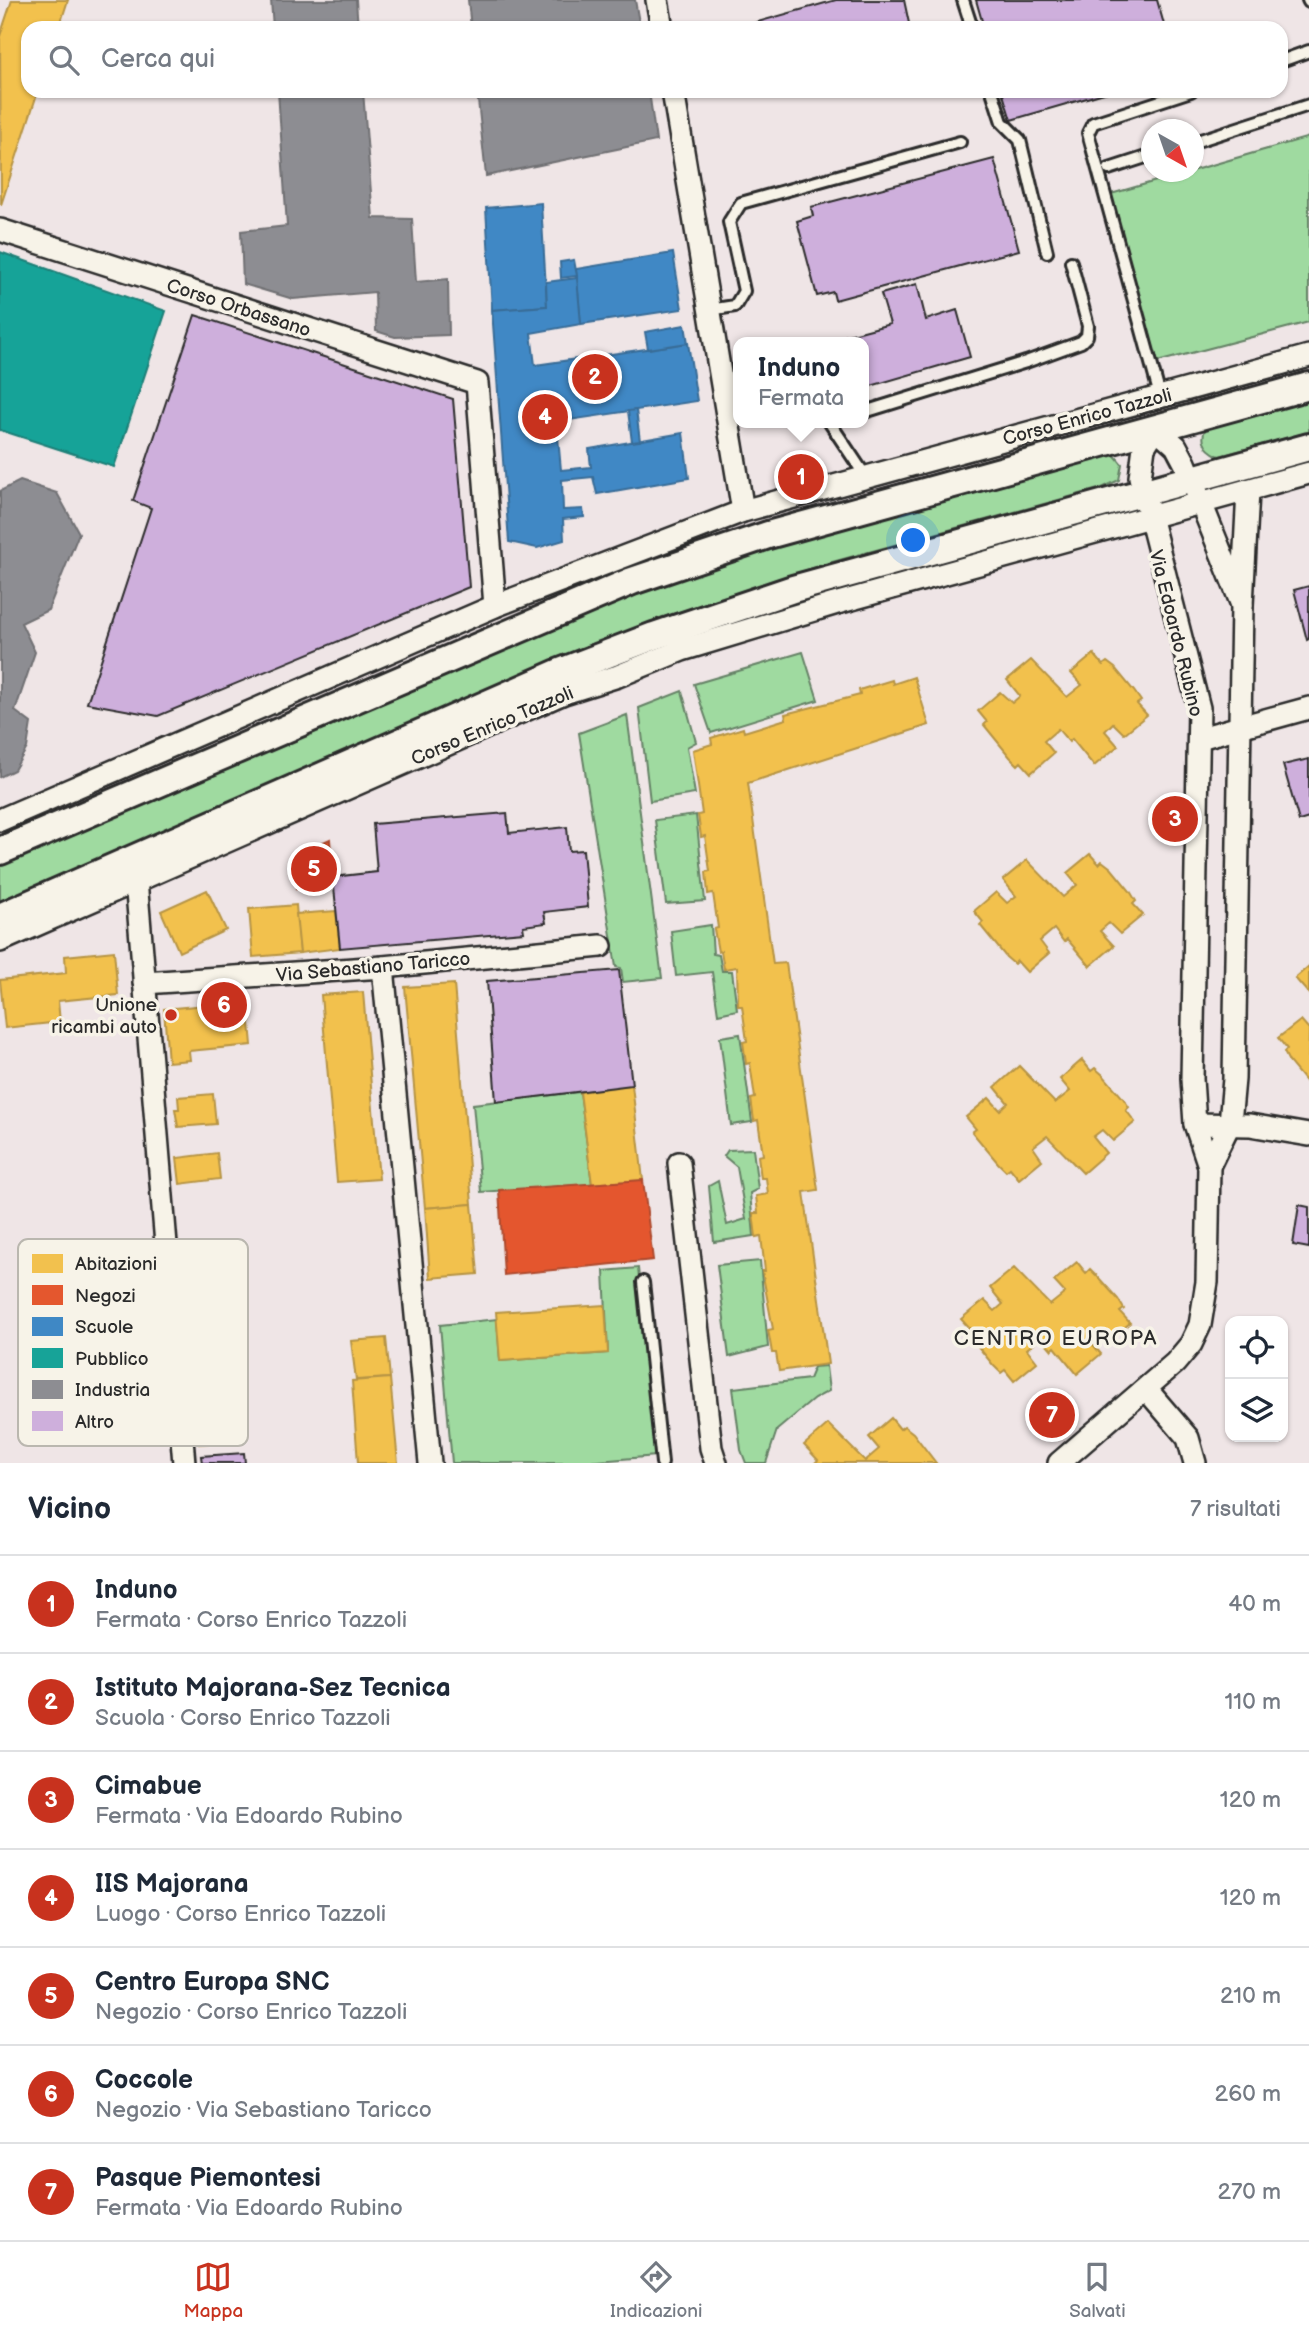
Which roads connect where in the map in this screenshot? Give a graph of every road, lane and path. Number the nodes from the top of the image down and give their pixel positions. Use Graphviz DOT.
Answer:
graph roads {
  1 [pos="657,0"];
  2 [pos="964,0"];
  3 [pos="661,21"];
  4 [pos="970,21"];
  5 [pos="1309,51"];
  6 [pos="1288,58"];
  7 [pos="674,98"];
  8 [pos="994,98"];
  9 [pos="1170,98"];
  10 [pos="1309,105"];
  11 [pos="1204,139"];
  12 [pos="960,142"];
  13 [pos="1141,159"];
  14 [pos="1109,169"];
  15 [pos="0,230"];
  16 [pos="1047,252"];
  17 [pos="1071,262"];
  18 [pos="709,310"];
  19 [pos="1309,356"];
  20 [pos="1309,386"];
  21 [pos="1160,396"];
  22 [pos="869,410"];
  23 [pos="833,428"];
  24 [pos="1156,428"];
  25 [pos="1309,447"];
  26 [pos="1309,473"];
  27 [pos="866,477"];
  28 [pos="1198,490"];
  29 [pos="1248,491"];
  30 [pos="920,494"];
  31 [pos="1146,505"];
  32 [pos="743,511"];
  33 [pos="954,544"];
  34 [pos="642,550"];
  35 [pos="1003,557"];
  36 [pos="587,599"];
  37 [pos="1242,605"];
  38 [pos="495,606"];
  39 [pos="1309,708"];
  40 [pos="1240,727"];
  41 [pos="1200,738"];
  42 [pos="32,806"];
  43 [pos="104,806"];
  44 [pos="0,820"];
  45 [pos="0,851"];
  46 [pos="136,880"];
  47 [pos="0,917"];
  48 [pos="0,941"];
  49 [pos="601,946"];
  50 [pos="383,967"];
  51 [pos="144,983"];
  52 [pos="1230,1123"];
  53 [pos="1195,1124"];
  54 [pos="1309,1135"];
  55 [pos="679,1163"];
  56 [pos="1209,1166"];
  57 [pos="165,1239"];
  58 [pos="643,1282"];
  59 [pos="1147,1390"];
  60 [pos="430,1463"];
  61 [pos="662,1463"];
  62 [pos="716,1463"];
  63 [pos="1059,1463"];
  64 [pos="1195,1463"];
  1 -- 3 [label="street"];
  2 -- 4 [label="lane"];
  5 -- 6 [label="lane"];
  7 -- 18 [label="street"];
  8 -- 16 [label="lane"];
  9 -- 21 [label="lane"];
  10 -- 11 [label="lane"];
  12 -- 18 [label="lane"];
  13 -- 14 [label="lane"];
  15 -- 38 [label="street, Corso Orbassano"];
  17 -- 22 [label="lane"];
  18 -- 32 [label="street"];
  19 -- 21 [label="street, Corso Enrico Tazzoli"];
  20 -- 24 [label="street, Corso Enrico Tazzoli"];
  21 -- 27 [label="street, Corso Enrico Tazzoli"];
  23 -- 27 [label="lane"];
  24 -- 28 [label="street, Via Edoardo Rubino"];
  24 -- 30 [label="street, Corso Enrico Tazzoli"];
  24 -- 31 [label="street, Via Edoardo Rubino"];
  25 -- 28 [label="street, Corso Enrico Tazzoli"];
  26 -- 29 [label="street, Corso Enrico Tazzoli"];
  27 -- 30 [label="street"];
  27 -- 32 [label="street, Corso Enrico Tazzoli"];
  28 -- 29 [label="street, Corso Enrico Tazzoli"];
  28 -- 31 [label="street, Corso Enrico Tazzoli"];
  28 -- 37 [label="street, Via Edoardo Rubino"];
  29 -- 37 [label="street, Via Edoardo Rubino"];
  30 -- 36 [label="street, Corso Enrico Tazzoli"];
  31 -- 33 [label="street, Corso Enrico Tazzoli"];
  31 -- 35 [label="street, Corso Enrico Tazzoli"];
  31 -- 41 [label="street, Via Edoardo Rubino"];
  32 -- 34 [label="street, Corso Enrico Tazzoli"];
  33 -- 35 [label="street"];
  33 -- 47 [label="street, Corso Enrico Tazzoli"];
  34 -- 36 [label="street, Corso Enrico Tazzoli"];
  34 -- 38 [label="street, Corso Enrico Tazzoli"];
  35 -- 46 [label="street, Corso Enrico Tazzoli"];
  36 -- 43 [label="street, Corso Enrico Tazzoli"];
  37 -- 40 [label="street, Via Edoardo Rubino"];
  38 -- 42 [label="street, Corso Enrico Tazzoli"];
  39 -- 40 [label="street"];
  40 -- 41 [label="street"];
  40 -- 52 [label="street, Via Edoardo Rubino"];
  41 -- 53 [label="street, Via Edoardo Rubino"];
  42 -- 43 [label="street, Corso Enrico Tazzoli"];
  42 -- 44 [label="street, Corso Enrico Tazzoli"];
  43 -- 45 [label="street, Corso Enrico Tazzoli"];
  46 -- 48 [label="street, Corso Enrico Tazzoli"];
  46 -- 51 [label="street"];
  49 -- 50 [label="street, Via Sebastiano Taricco"];
  50 -- 51 [label="street, Via Sebastiano Taricco"];
  50 -- 60 [label="street"];
  51 -- 57 [label="street"];
  52 -- 53 [label="street"];
  52 -- 54 [label="street"];
  52 -- 56 [label="street, Via Edoardo Rubino"];
  53 -- 56 [label="street, Via Edoardo Rubino"];
  55 -- 62 [label="street"];
  56 -- 59 [label="street, Via Edoardo Rubino"];
  58 -- 61 [label="lane"];
  59 -- 63 [label="street, Via Edoardo Rubino"];
  59 -- 64 [label="street"];
}
